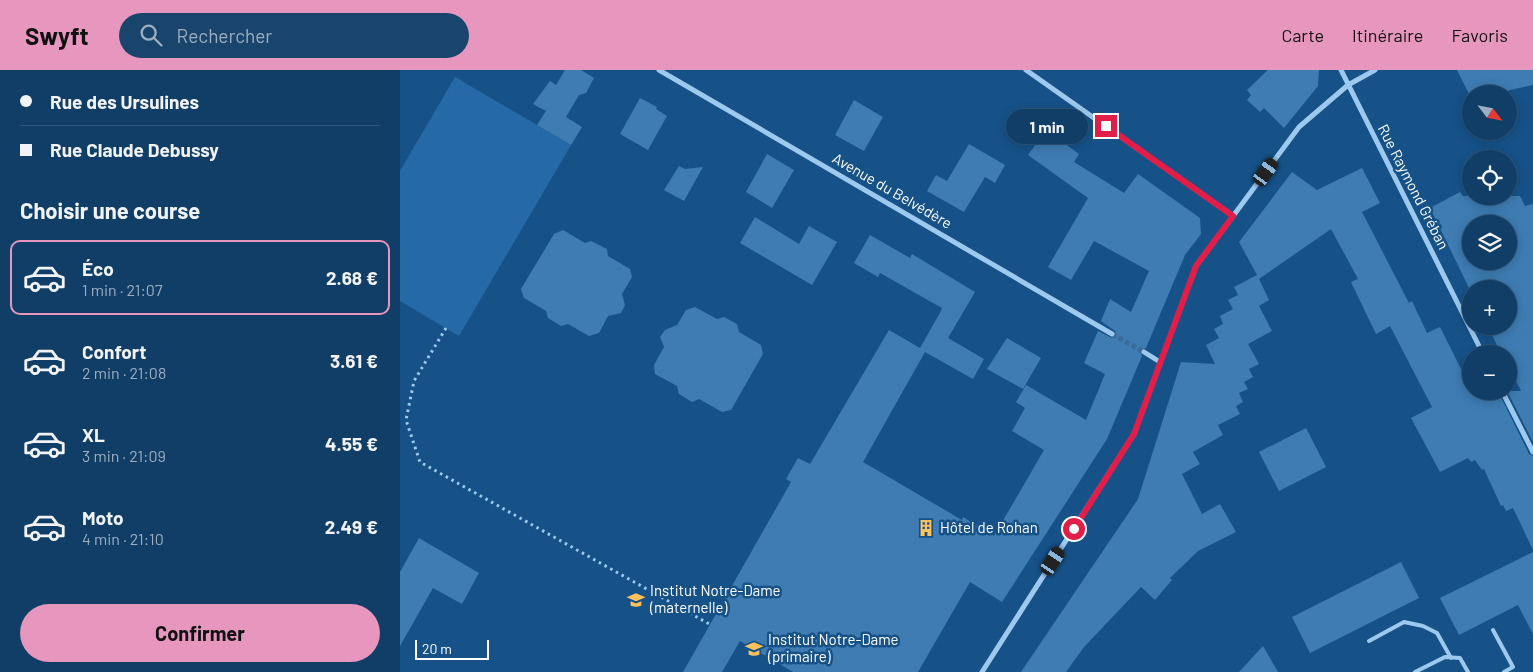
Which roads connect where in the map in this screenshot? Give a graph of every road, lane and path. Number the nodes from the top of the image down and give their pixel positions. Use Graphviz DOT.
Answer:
graph roads {
  1 [pos="659,70"];
  2 [pos="1026,70"];
  3 [pos="1340,70"];
  4 [pos="1375,70"];
  5 [pos="1348,85"];
  6 [pos="1233,216"];
  7 [pos="446,328"];
  8 [pos="1112,334"];
  9 [pos="1478,345"];
  10 [pos="1144,352"];
  11 [pos="1160,362"];
  12 [pos="1507,400"];
  13 [pos="1533,452"];
  14 [pos="710,626"];
  15 [pos="1492,630"];
  16 [pos="1369,641"];
  17 [pos="1451,658"];
  18 [pos="982,672"];
  19 [pos="1415,672"];
  20 [pos="1468,672"];
  21 [pos="1504,672"];
  1 -- 8 [label="street, Avenue du Belvédère"];
  2 -- 6 [label="street"];
  3 -- 5 [label="street, Rue Raymond Gréban"];
  4 -- 5 [label="street"];
  5 -- 6 [label="street"];
  5 -- 9 [label="street, Rue Raymond Gréban"];
  6 -- 11 [label="street"];
  7 -- 14 [label="path"];
  10 -- 11 [label="street"];
  11 -- 18 [label="street"];
  12 -- 13 [label="street"];
  15 -- 21 [label="lane"];
  16 -- 17 [label="lane"];
  17 -- 19 [label="lane"];
  17 -- 20 [label="lane"];
}
